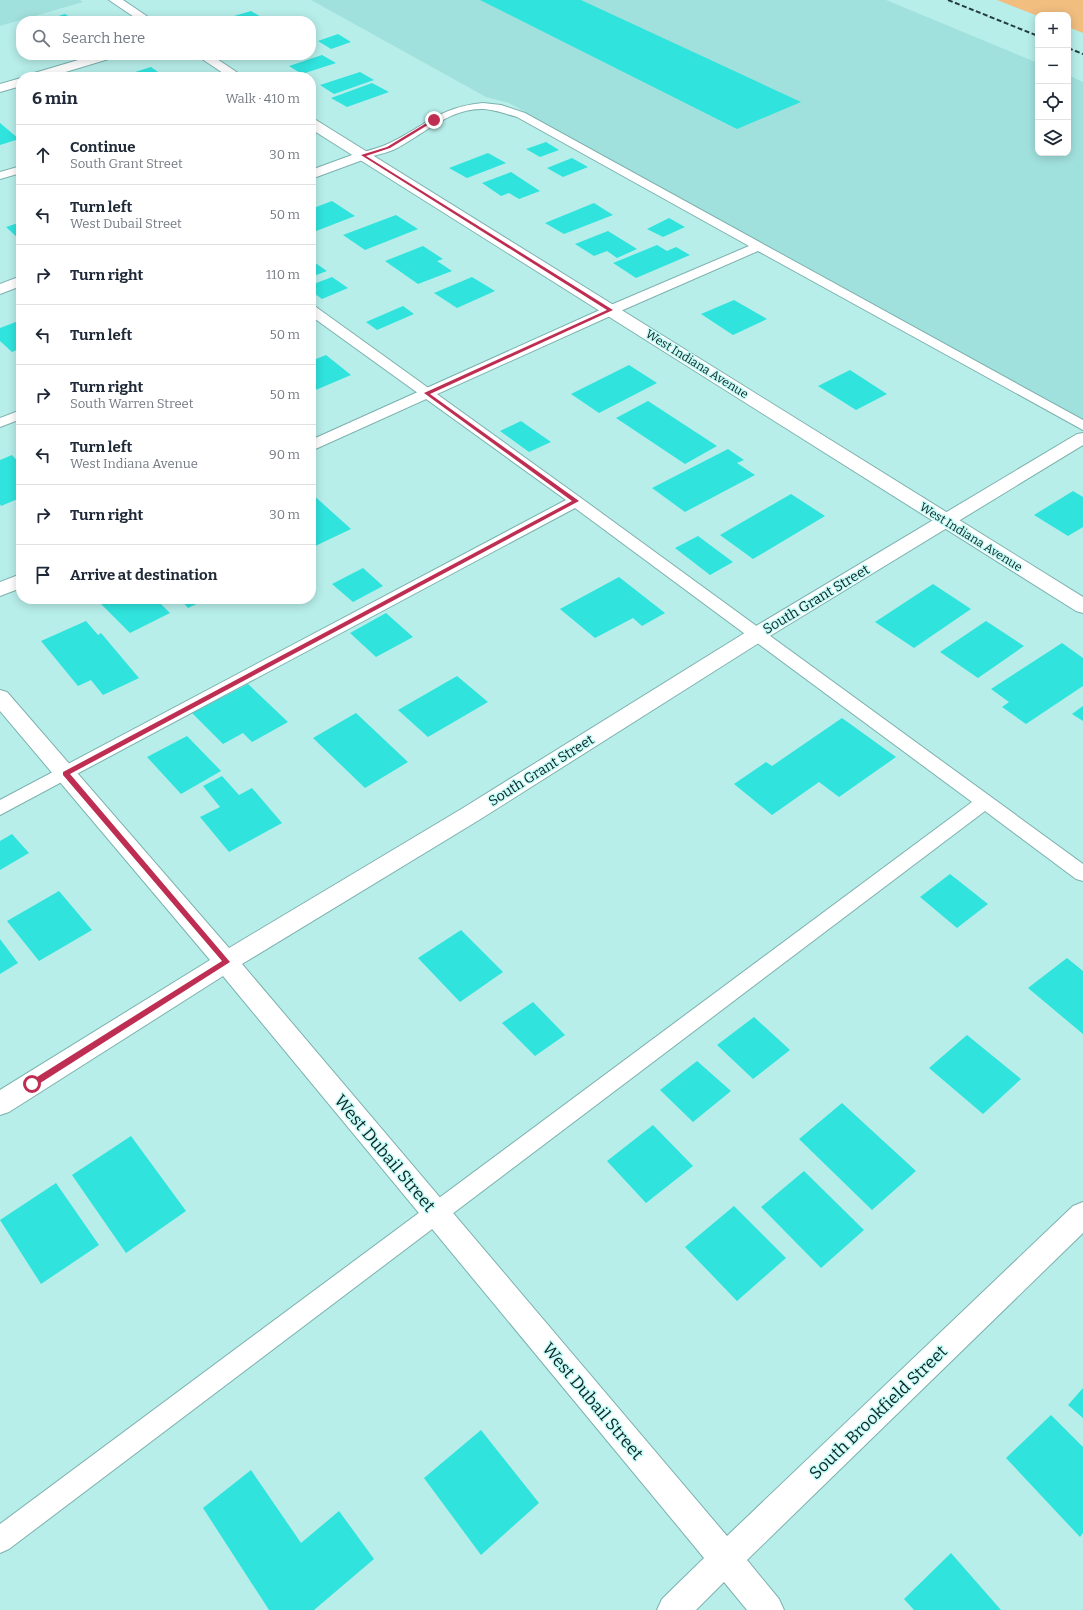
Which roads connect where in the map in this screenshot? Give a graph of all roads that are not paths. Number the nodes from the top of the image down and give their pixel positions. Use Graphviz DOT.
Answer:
graph roads {
  1 [pos="115,0"];
  2 [pos="140,16"];
  3 [pos="92,60"];
  4 [pos="210,60"];
  5 [pos="52,72"];
  6 [pos="230,72"];
  7 [pos="16,83"];
  8 [pos="0,88"];
  9 [pos="316,126"];
  10 [pos="363,155"];
  11 [pos="16,171"];
  12 [pos="316,173"];
  13 [pos="0,176"];
  14 [pos="759,246"];
  15 [pos="16,284"];
  16 [pos="0,289"];
  17 [pos="611,310"];
  18 [pos="316,314"];
  19 [pos="426,393"];
  20 [pos="16,416"];
  21 [pos="0,423"];
  22 [pos="1083,426"];
  23 [pos="1083,438"];
  24 [pos="316,444"];
  25 [pos="576,501"];
  26 [pos="945,521"];
  27 [pos="16,582"];
  28 [pos="0,590"];
  29 [pos="1083,606"];
  30 [pos="758,634"];
  31 [pos="0,697"];
  32 [pos="65,774"];
  33 [pos="984,802"];
  34 [pos="0,808"];
  35 [pos="1083,874"];
  36 [pos="226,962"];
  37 [pos="0,1104"];
  38 [pos="435,1213"];
  39 [pos="1083,1215"];
  40 [pos="0,1540"];
  41 [pos="726,1560"];
  42 [pos="673,1610"];
  43 [pos="768,1610"];
  1 -- 2 [label="street"];
  3 -- 5 [label="street"];
  4 -- 6 [label="street"];
  7 -- 8 [label="street"];
  9 -- 10 [label="street, West Indiana Avenue"];
  10 -- 12 [label="street"];
  10 -- 14 [label="lane"];
  10 -- 17 [label="street, West Indiana Avenue"];
  11 -- 13 [label="lane"];
  14 -- 17 [label="lane"];
  14 -- 22 [label="lane"];
  15 -- 16 [label="street"];
  17 -- 19 [label="street"];
  17 -- 26 [label="street, West Indiana Avenue"];
  18 -- 19 [label="lane"];
  19 -- 24 [label="street"];
  19 -- 25 [label="lane"];
  20 -- 21 [label="lane"];
  23 -- 26 [label="street, South Grant Street"];
  25 -- 30 [label="lane"];
  25 -- 32 [label="lane"];
  26 -- 29 [label="street, West Indiana Avenue"];
  26 -- 30 [label="street, South Grant Street"];
  27 -- 28 [label="street"];
  30 -- 33 [label="lane"];
  30 -- 36 [label="street, South Grant Street"];
  31 -- 32 [label="street, West Dubail Street"];
  32 -- 34 [label="lane"];
  32 -- 36 [label="street, West Dubail Street"];
  33 -- 35 [label="lane"];
  33 -- 38 [label="lane"];
  36 -- 37 [label="street, South Grant Street"];
  36 -- 38 [label="street, West Dubail Street"];
  38 -- 40 [label="lane"];
  38 -- 41 [label="street, West Dubail Street"];
  39 -- 41 [label="street, South Brookfield Street"];
  41 -- 42 [label="street, South Brookfield Street"];
  41 -- 43 [label="street, West Dubail Street"];
}
